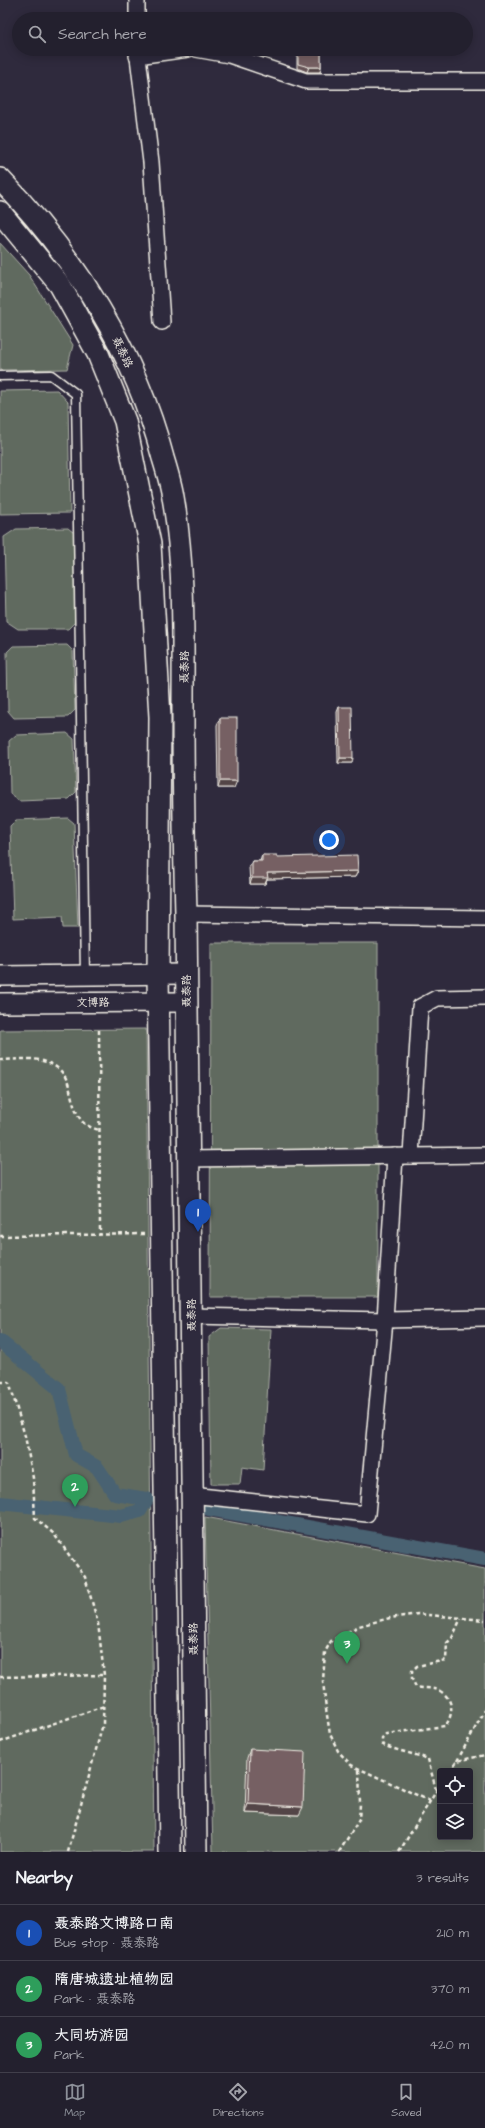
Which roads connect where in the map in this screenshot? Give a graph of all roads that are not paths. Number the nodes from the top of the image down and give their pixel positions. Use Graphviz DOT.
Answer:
graph roads {
  1 [pos="137,0"];
  2 [pos="137,12"];
  3 [pos="138,56"];
  4 [pos="229,56"];
  5 [pos="485,81"];
  6 [pos="0,179"];
  7 [pos="0,212"];
  8 [pos="162,322"];
  9 [pos="0,376"];
  10 [pos="186,914"];
  11 [pos="485,918"];
  12 [pos="186,974"];
  13 [pos="85,975"];
  14 [pos="158,975"];
  15 [pos="0,976"];
  16 [pos="485,997"];
  17 [pos="158,1002"];
  18 [pos="186,1002"];
  19 [pos="0,1003"];
  20 [pos="485,1155"];
  21 [pos="395,1156"];
  22 [pos="411,1156"];
  23 [pos="188,1159"];
  24 [pos="191,1316"];
  25 [pos="485,1318"];
  26 [pos="385,1320"];
  27 [pos="191,1495"];
  28 [pos="170,1852"];
  29 [pos="196,1852"];
  1 -- 2 [label="street"];
  3 -- 8 [label="street"];
  4 -- 5 [label="street"];
  6 -- 10 [label="main road, 聂泰路"];
  7 -- 14 [label="main road, 聂泰路"];
  9 -- 13 [label="lane"];
  10 -- 11 [label="street"];
  10 -- 12 [label="main road, 聂泰路"];
  12 -- 14 [label="street"];
  12 -- 18 [label="main road, 聂泰路"];
  13 -- 14 [label="street"];
  13 -- 15 [label="street"];
  14 -- 17 [label="main road, 聂泰路"];
  16 -- 22 [label="street"];
  17 -- 18 [label="street, 文博路"];
  17 -- 19 [label="street, 文博路"];
  17 -- 28 [label="main road, 聂泰路"];
  18 -- 23 [label="main road, 聂泰路"];
  20 -- 22 [label="street"];
  21 -- 22 [label="street"];
  21 -- 23 [label="street"];
  21 -- 26 [label="street"];
  23 -- 24 [label="main road, 聂泰路"];
  24 -- 26 [label="street"];
  24 -- 27 [label="main road, 聂泰路"];
  25 -- 26 [label="street"];
  26 -- 27 [label="street"];
  27 -- 29 [label="main road, 聂泰路"];
}
